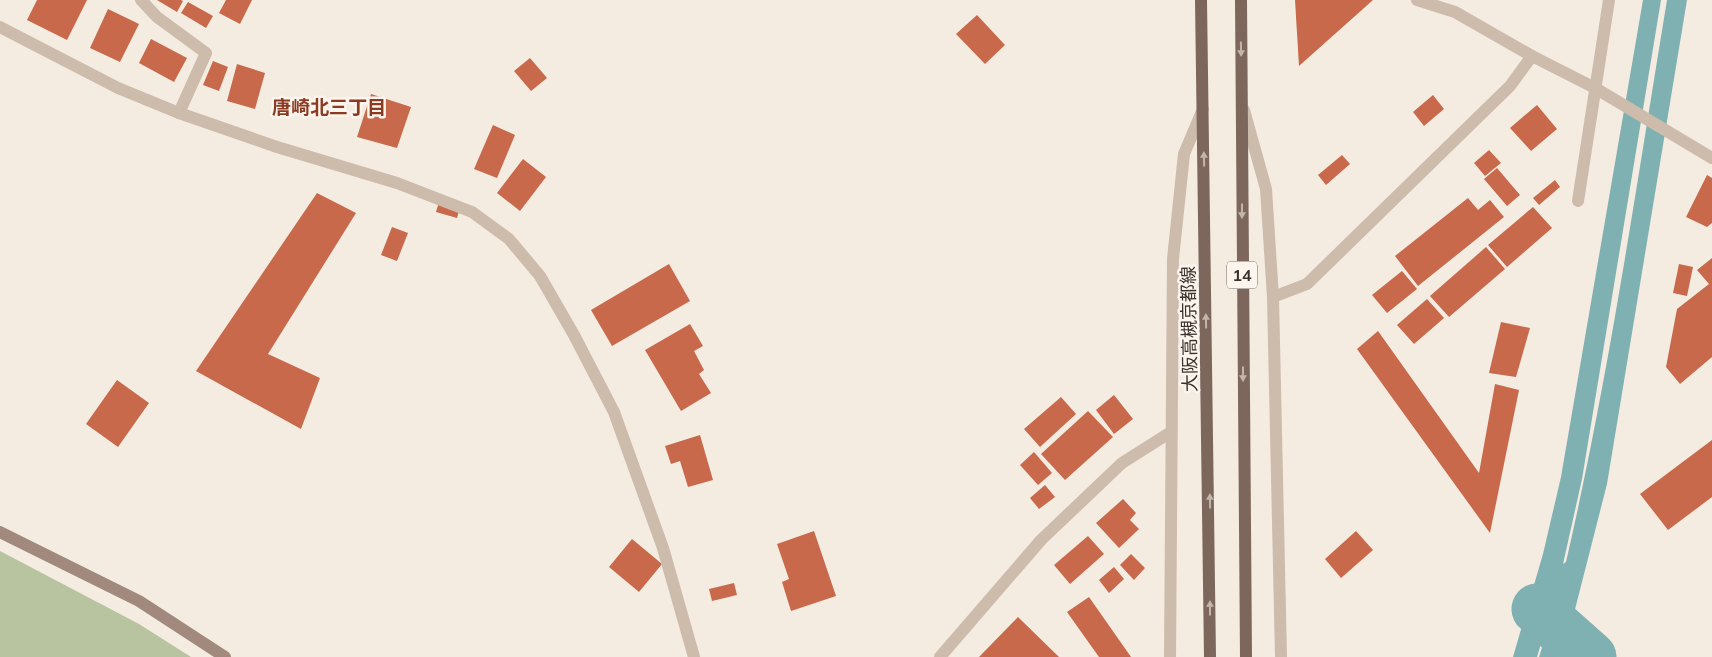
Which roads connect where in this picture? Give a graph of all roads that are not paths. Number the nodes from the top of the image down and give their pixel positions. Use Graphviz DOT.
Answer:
graph roads {
  1 [pos="142,0"];
  2 [pos="1201,0"];
  3 [pos="1241,0"];
  4 [pos="1417,0"];
  5 [pos="1609,0"];
  6 [pos="0,27"];
  7 [pos="1532,56"];
  8 [pos="1595,88"];
  9 [pos="1242,101"];
  10 [pos="1203,110"];
  11 [pos="179,113"];
  12 [pos="1712,158"];
  13 [pos="1578,201"];
  14 [pos="1273,297"];
  15 [pos="1170,432"];
  16 [pos="0,532"];
  17 [pos="225,657"];
  18 [pos="694,657"];
  19 [pos="940,657"];
  20 [pos="1170,657"];
  21 [pos="1210,657"];
  22 [pos="1246,657"];
  23 [pos="1280,657"];
  1 -- 11 [label="street"];
  2 -- 10 [label="main road, 大阪高槻京都線 / 14"];
  3 -- 9 [label="main road, 14, one-way"];
  4 -- 7 [label="street"];
  5 -- 8 [label="street"];
  6 -- 11 [label="street"];
  7 -- 8 [label="street"];
  7 -- 14 [label="street"];
  8 -- 12 [label="street"];
  8 -- 13 [label="street"];
  9 -- 14 [label="street"];
  9 -- 22 [label="main road, 14, one-way"];
  10 -- 15 [label="street"];
  21 -- 10 [label="main road, 大阪高槻京都線 / 14, one-way"];
  11 -- 18 [label="street"];
  14 -- 23 [label="street"];
  15 -- 19 [label="street"];
  15 -- 20 [label="street"];
  16 -- 17 [label="street"];
}
